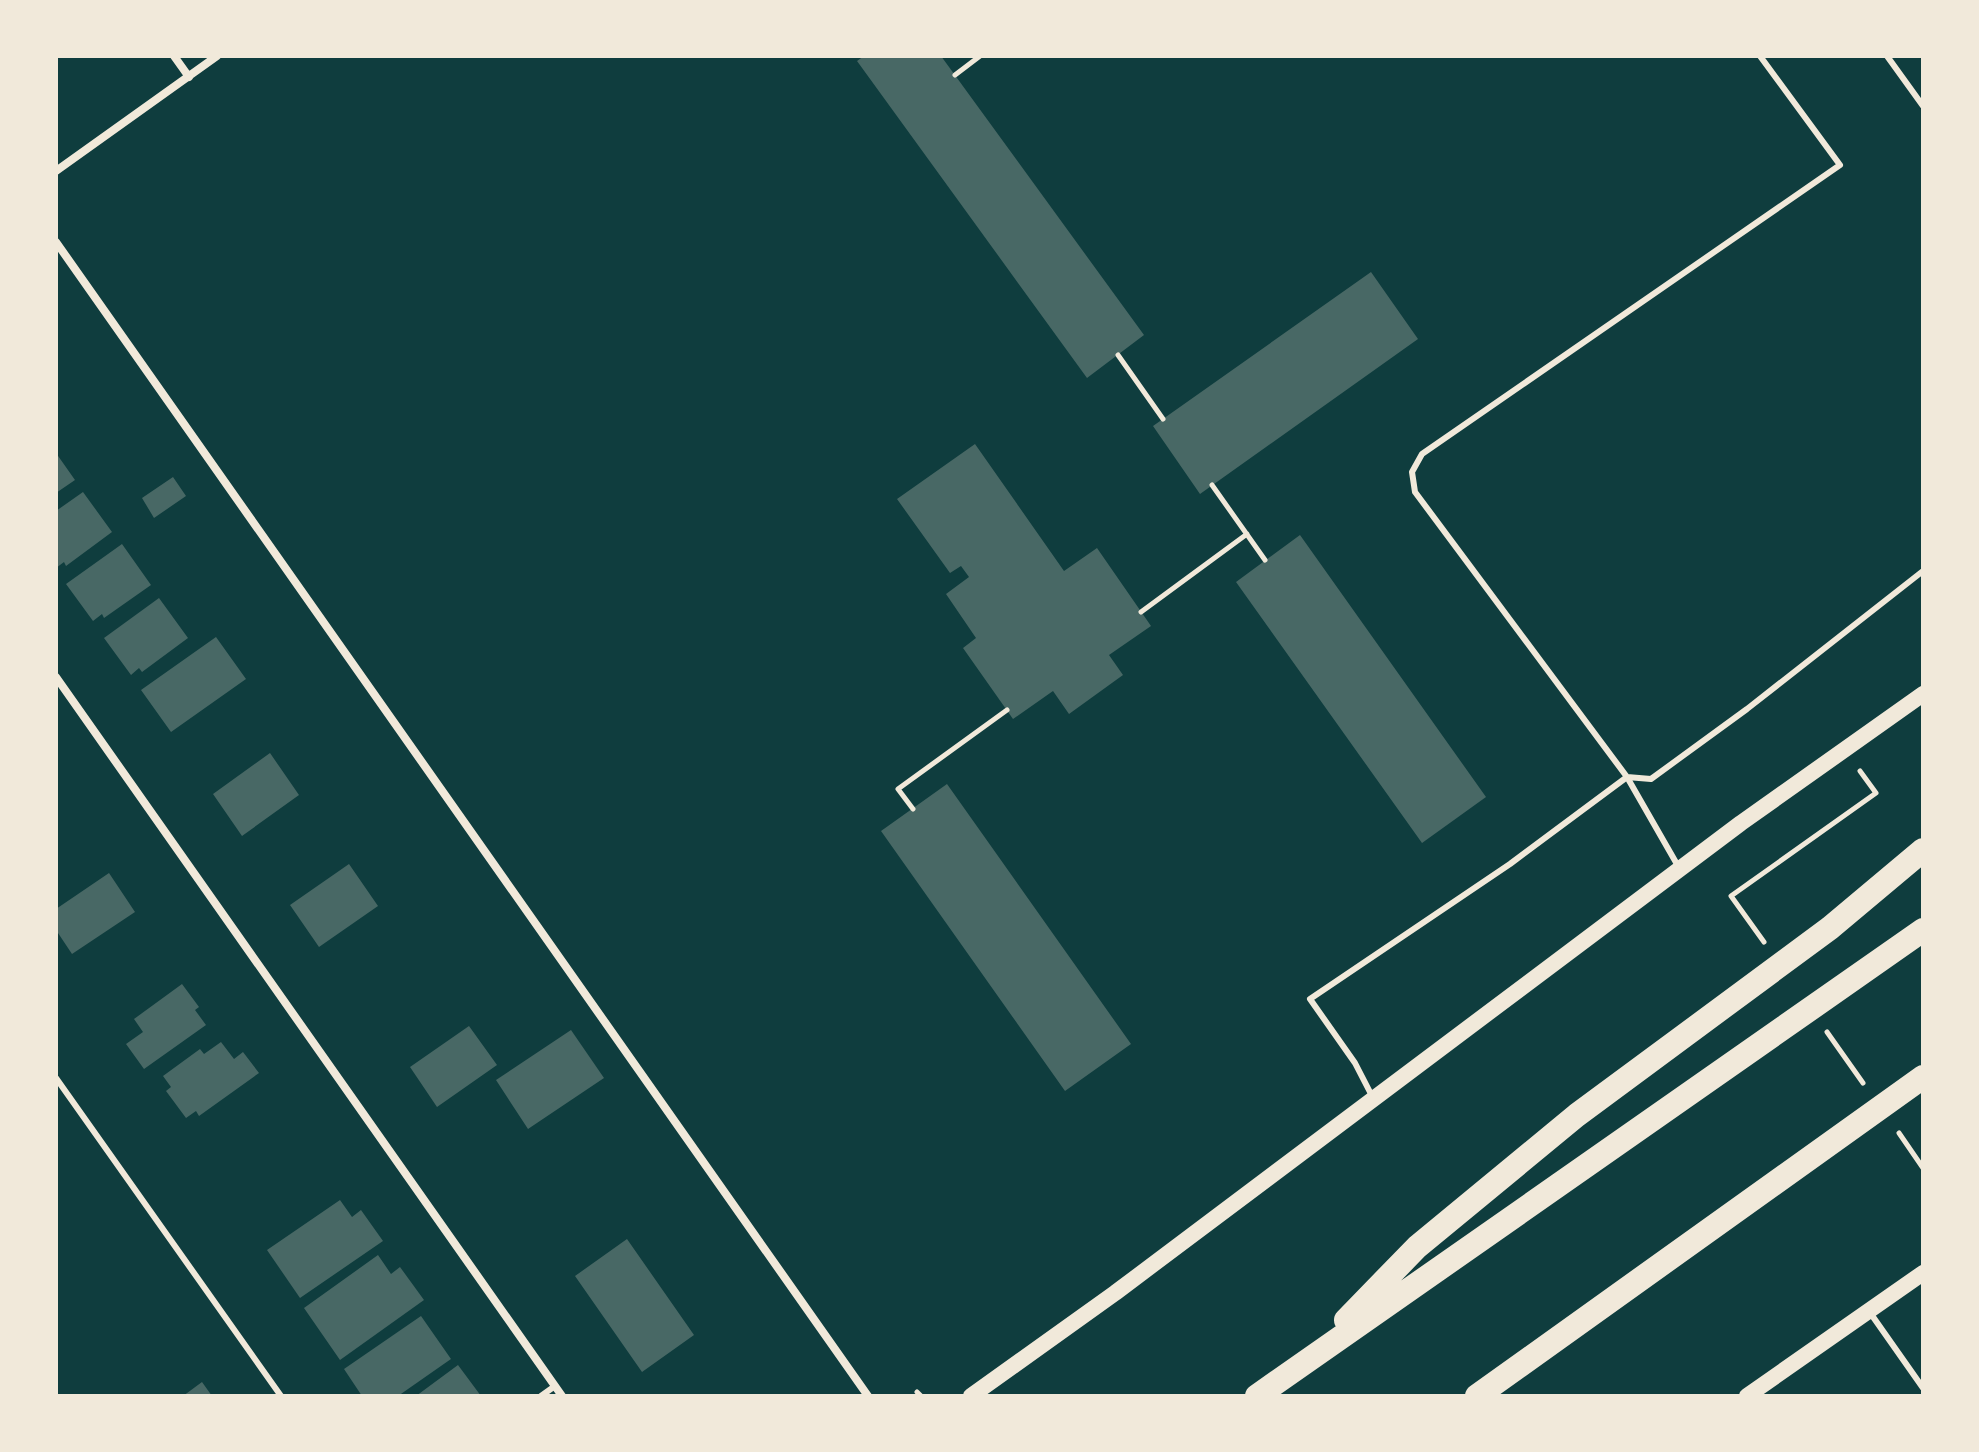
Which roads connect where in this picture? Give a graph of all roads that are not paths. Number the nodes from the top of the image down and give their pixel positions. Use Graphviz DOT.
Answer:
graph roads {
  1 [pos="174,56"];
  2 [pos="217,56"];
  3 [pos="1760,56"];
  4 [pos="1887,56"];
  5 [pos="189,77"];
  6 [pos="1923,106"];
  7 [pos="56,171"];
  8 [pos="56,242"];
  9 [pos="1923,571"];
  10 [pos="56,677"];
  11 [pos="1923,694"];
  12 [pos="1627,777"];
  13 [pos="1923,850"];
  14 [pos="1680,869"];
  15 [pos="1923,930"];
  16 [pos="1923,1077"];
  17 [pos="56,1078"];
  18 [pos="1374,1099"];
  19 [pos="1923,1273"];
  20 [pos="1869,1311"];
  21 [pos="1308,1359"];
  22 [pos="555,1386"];
  23 [pos="1923,1388"];
  24 [pos="281,1396"];
  25 [pos="541,1396"];
  26 [pos="562,1396"];
  27 [pos="868,1396"];
  28 [pos="971,1396"];
  29 [pos="1257,1396"];
  30 [pos="1477,1396"];
  31 [pos="1747,1396"];
  1 -- 5 [label="street"];
  2 -- 5 [label="street"];
  3 -- 12 [label="lane"];
  4 -- 6 [label="lane"];
  5 -- 7 [label="street"];
  8 -- 27 [label="street"];
  9 -- 12 [label="lane"];
  10 -- 22 [label="street"];
  11 -- 14 [label="main road"];
  12 -- 14 [label="lane"];
  12 -- 18 [label="lane"];
  13 -- 21 [label="highway"];
  14 -- 18 [label="main road"];
  15 -- 21 [label="highway"];
  16 -- 30 [label="highway"];
  17 -- 24 [label="lane"];
  18 -- 28 [label="main road"];
  19 -- 20 [label="main road"];
  20 -- 23 [label="lane"];
  20 -- 31 [label="main road"];
  21 -- 29 [label="highway"];
  22 -- 25 [label="lane"];
  22 -- 26 [label="street"];
}
